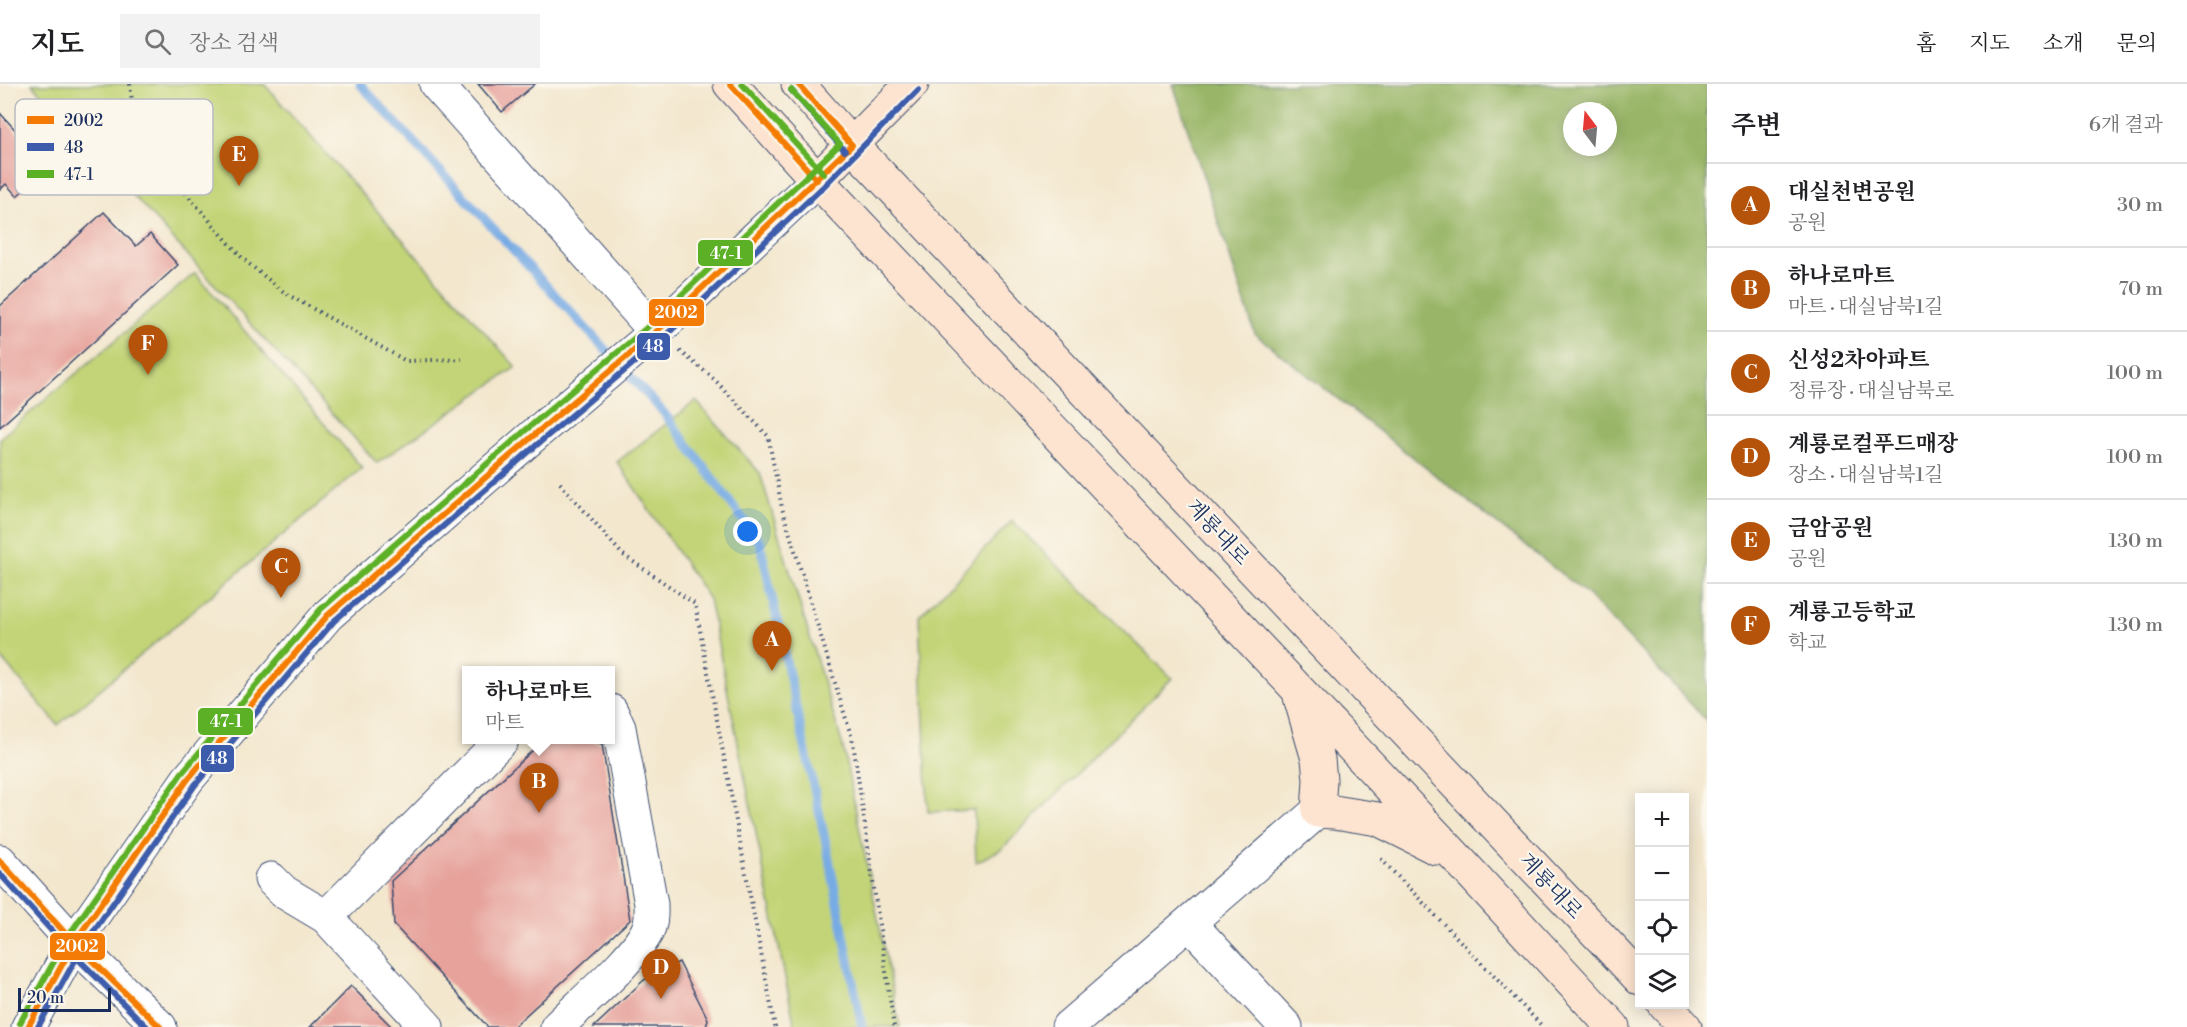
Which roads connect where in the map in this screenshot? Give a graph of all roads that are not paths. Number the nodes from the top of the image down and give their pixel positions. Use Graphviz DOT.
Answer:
graph roads {
  1 [pos="436,84"];
  2 [pos="730,84"];
  3 [pos="798,84"];
  4 [pos="912,84"];
  5 [pos="852,145"];
  6 [pos="818,180"];
  7 [pos="656,332"];
  8 [pos="1298,691"];
  9 [pos="615,720"];
  10 [pos="498,744"];
  11 [pos="1318,811"];
  12 [pos="1457,858"];
  13 [pos="0,861"];
  14 [pos="272,879"];
  15 [pos="326,917"];
  16 [pos="1189,923"];
  17 [pos="74,943"];
  18 [pos="1635,974"];
  19 [pos="1668,1009"];
  20 [pos="28,1027"];
  21 [pos="160,1027"];
  22 [pos="427,1027"];
  23 [pos="557,1027"];
  24 [pos="1068,1027"];
  25 [pos="1286,1027"];
  26 [pos="1614,1027"];
  27 [pos="1685,1027"];
  1 -- 7 [label="street"];
  2 -- 6 [label="main road"];
  3 -- 5 [label="main road, 계룡대로"];
  4 -- 5 [label="main road"];
  5 -- 6 [label="main road"];
  5 -- 18 [label="main road, 계룡대로"];
  6 -- 7 [label="street"];
  6 -- 8 [label="main road"];
  7 -- 17 [label="street"];
  8 -- 11 [label="main road"];
  8 -- 12 [label="main road"];
  9 -- 23 [label="street"];
  10 -- 15 [label="street"];
  11 -- 12 [label="main road"];
  11 -- 16 [label="street"];
  12 -- 26 [label="main road"];
  13 -- 17 [label="street"];
  14 -- 15 [label="street"];
  15 -- 22 [label="street"];
  16 -- 24 [label="street"];
  16 -- 25 [label="street"];
  17 -- 20 [label="street"];
  17 -- 21 [label="street"];
  19 -- 27 [label="main road"];
}
